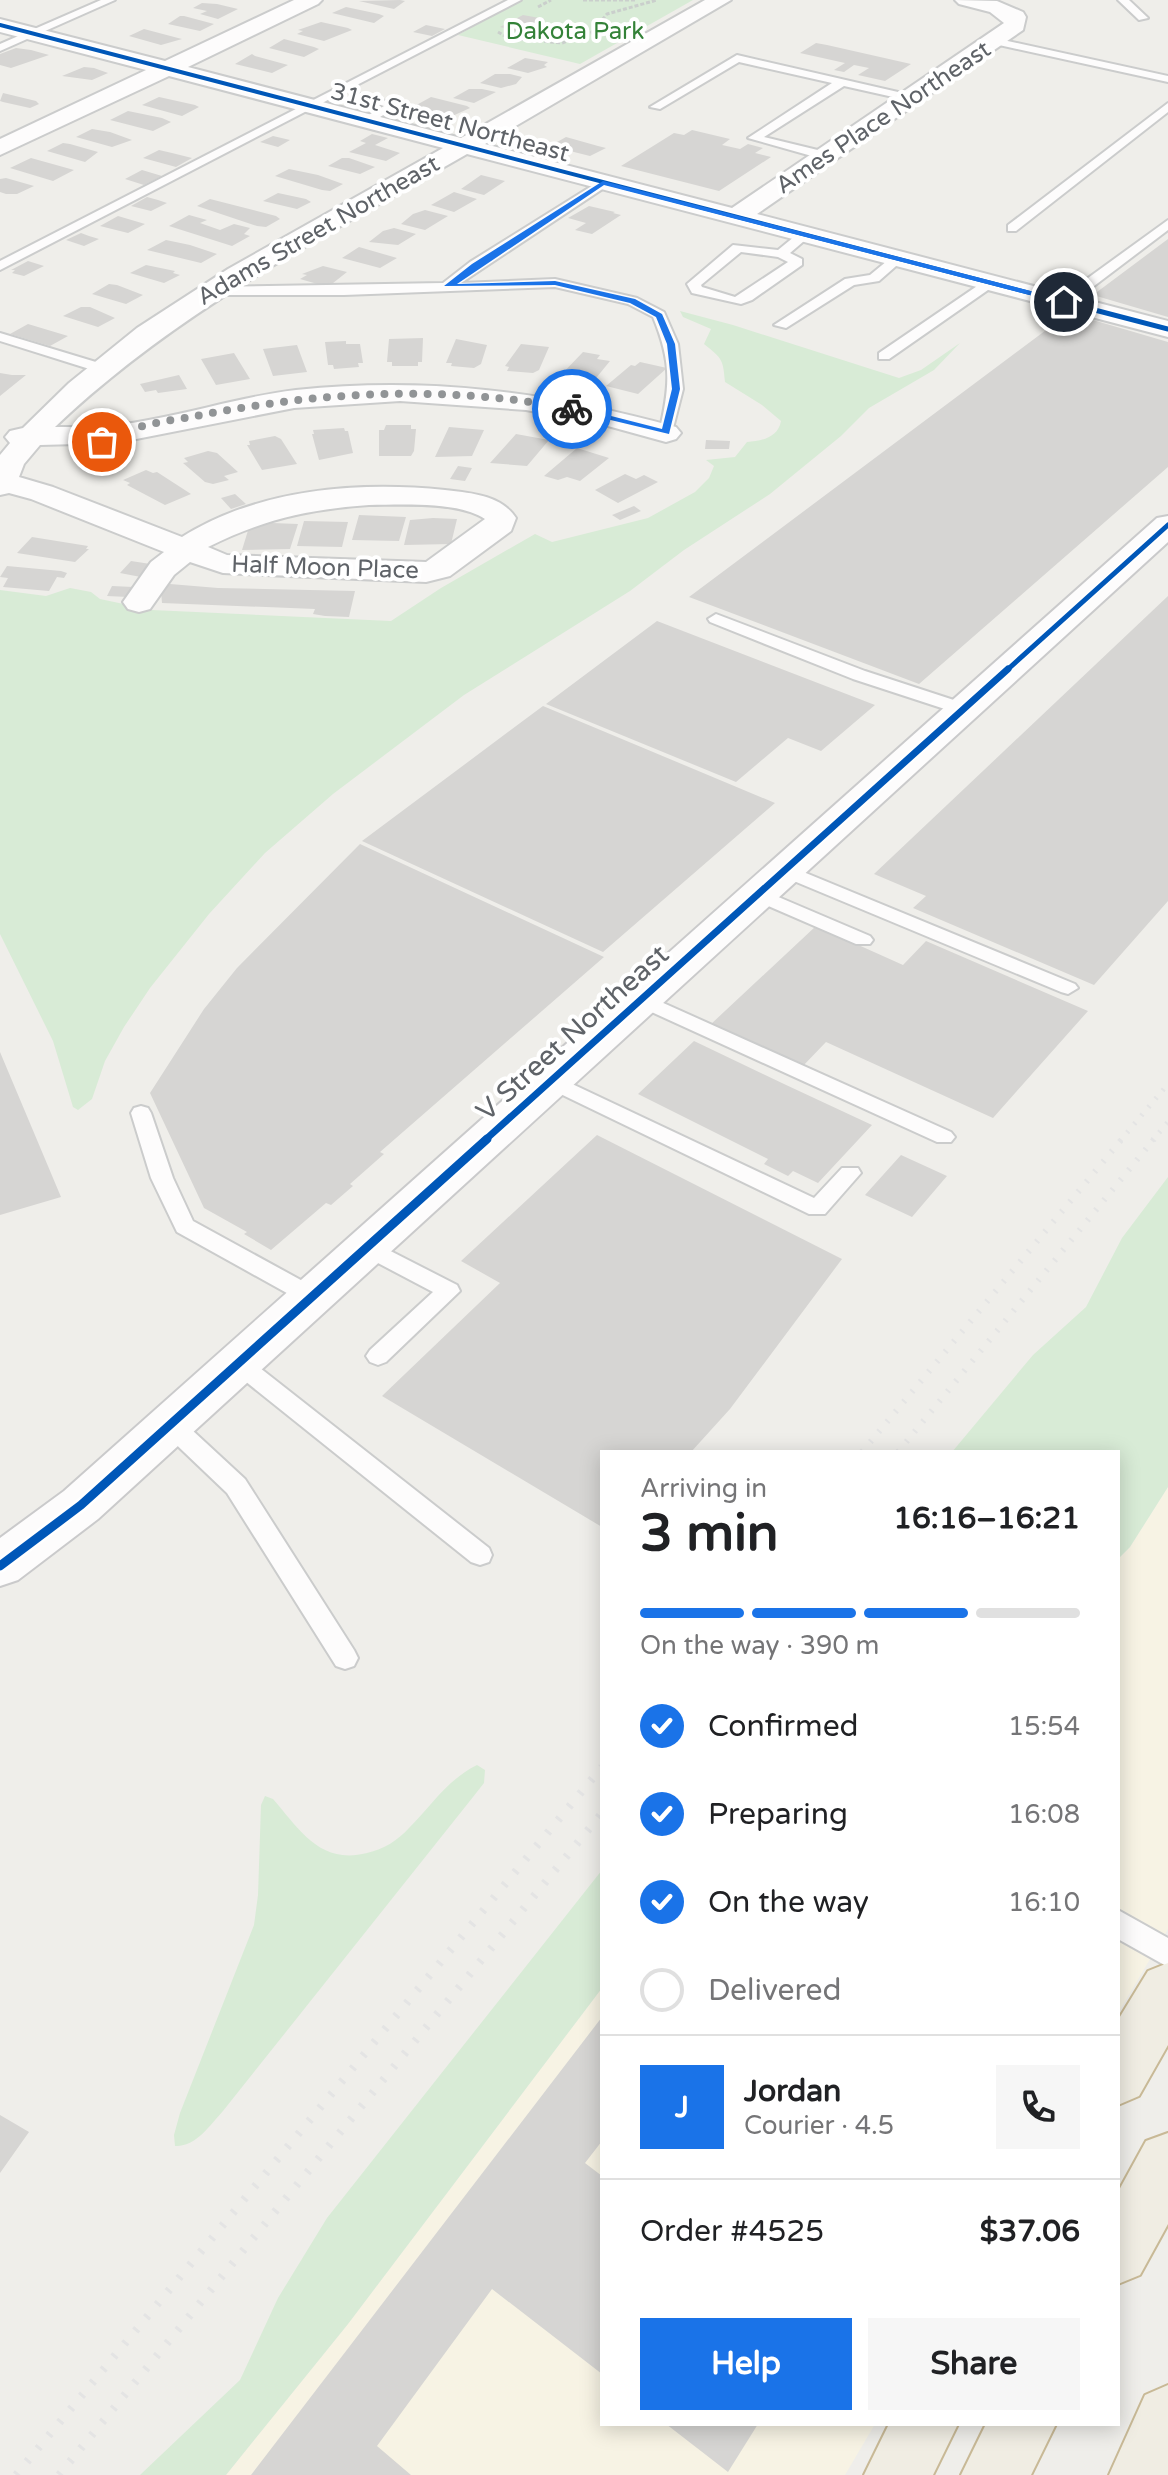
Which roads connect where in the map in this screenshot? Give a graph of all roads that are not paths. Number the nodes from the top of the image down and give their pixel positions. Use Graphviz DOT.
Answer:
graph roads {
  1 [pos="110,0"];
  2 [pos="311,0"];
  3 [pos="516,0"];
  4 [pos="720,0"];
  5 [pos="966,0"];
  6 [pos="1123,0"];
  7 [pos="1143,18"];
  8 [pos="0,25"];
  9 [pos="33,34"];
  10 [pos="994,41"];
  11 [pos="0,48"];
  12 [pos="166,69"];
  13 [pos="1168,79"];
  14 [pos="842,82"];
  15 [pos="360,95"];
  16 [pos="911,98"];
  17 [pos="309,106"];
  18 [pos="1168,106"];
  19 [pos="656,107"];
  20 [pos="366,121"];
  21 [pos="463,147"];
  22 [pos="0,148"];
  23 [pos="826,156"];
  24 [pos="195,165"];
  25 [pos="221,172"];
  26 [pos="603,183"];
  27 [pos="115,207"];
  28 [pos="138,212"];
  29 [pos="736,217"];
  30 [pos="1168,224"];
  31 [pos="1012,228"];
  32 [pos="805,235"];
  33 [pos="781,254"];
  34 [pos="898,259"];
  35 [pos="0,266"];
  36 [pos="991,283"];
  37 [pos="448,286"];
  38 [pos="210,291"];
  39 [pos="1064,302"];
  40 [pos="781,325"];
  41 [pos="1168,329"];
  42 [pos="0,337"];
  43 [pos="884,356"];
  44 [pos="104,369"];
  45 [pos="666,433"];
  46 [pos="116,434"];
  47 [pos="31,436"];
  48 [pos="0,438"];
  49 [pos="2,484"];
  50 [pos="1168,525"];
  51 [pos="188,548"];
  52 [pos="139,602"];
  53 [pos="716,619"];
  54 [pos="963,709"];
  55 [pos="771,882"];
  56 [pos="863,940"];
  57 [pos="1068,988"];
  58 [pos="641,999"];
  59 [pos="551,1081"];
  60 [pos="141,1113"];
  61 [pos="944,1137"];
  62 [pos="850,1173"];
  63 [pos="367,1247"];
  64 [pos="311,1296"];
  65 [pos="378,1356"];
  66 [pos="238,1363"];
  67 [pos="171,1425"];
  68 [pos="480,1555"];
  69 [pos="0,1566"];
  70 [pos="345,1658"];
  71 [pos="1120,1924"];
  72 [pos="1168,1954"];
  73 [pos="1168,1990"];
  74 [pos="1120,2073"];
  75 [pos="1168,2163"];
  76 [pos="1120,2249"];
  77 [pos="1168,2418"];
  78 [pos="924,2426"];
  79 [pos="1022,2426"];
  80 [pos="1034,2426"];
  81 [pos="897,2475"];
  82 [pos="994,2475"];
  83 [pos="1013,2475"];
  84 [pos="1142,2475"];
  1 -- 9 [label="lane"];
  2 -- 12 [label="street"];
  3 -- 17 [label="lane"];
  4 -- 21 [label="street, Adams Street Northeast"];
  5 -- 10 [label="street, Ames Place Northeast"];
  6 -- 7 [label="lane"];
  8 -- 9 [label="street, 31st Street Northeast"];
  9 -- 11 [label="lane"];
  9 -- 12 [label="street, 31st Street Northeast"];
  10 -- 13 [label="lane"];
  10 -- 16 [label="street, Ames Place Northeast"];
  12 -- 17 [label="street, 31st Street Northeast"];
  12 -- 22 [label="street"];
  14 -- 16 [label="lane"];
  14 -- 19 [label="lane"];
  14 -- 23 [label="lane"];
  15 -- 20 [label="lane"];
  16 -- 23 [label="street, Ames Place Northeast"];
  17 -- 20 [label="street, 31st Street Northeast"];
  17 -- 24 [label="lane"];
  18 -- 31 [label="lane"];
  20 -- 21 [label="street, 31st Street Northeast"];
  21 -- 26 [label="street, 31st Street Northeast"];
  21 -- 38 [label="street, Adams Street Northeast"];
  23 -- 29 [label="street, Ames Place Northeast"];
  24 -- 25 [label="lane"];
  24 -- 27 [label="lane"];
  26 -- 29 [label="street, 31st Street Northeast"];
  26 -- 37 [label="lane"];
  27 -- 28 [label="lane"];
  27 -- 35 [label="lane"];
  29 -- 32 [label="street, 31st Street Northeast"];
  30 -- 39 [label="lane"];
  32 -- 33 [label="lane"];
  32 -- 34 [label="street, 31st Street Northeast"];
  33 -- 33 [label="lane"];
  34 -- 36 [label="street, 31st Street Northeast"];
  34 -- 40 [label="lane"];
  36 -- 39 [label="street, 31st Street Northeast"];
  36 -- 43 [label="lane"];
  37 -- 38 [label="lane"];
  37 -- 45 [label="lane"];
  38 -- 44 [label="street, Adams Street Northeast"];
  39 -- 41 [label="street, 31st Street Northeast"];
  42 -- 44 [label="lane"];
  44 -- 47 [label="street, Adams Street Northeast"];
  45 -- 46 [label="street"];
  46 -- 47 [label="street"];
  46 -- 49 [label="street"];
  47 -- 48 [label="street"];
  47 -- 49 [label="street, Adams Street Northeast"];
  49 -- 51 [label="street, Half Moon Place"];
  50 -- 54 [label="street, V Street Northeast"];
  51 -- 51 [label="street, Half Moon Place"];
  51 -- 52 [label="street, Half Moon Place"];
  53 -- 54 [label="lane"];
  54 -- 55 [label="street, V Street Northeast"];
  55 -- 56 [label="lane"];
  55 -- 57 [label="lane"];
  55 -- 58 [label="street, V Street Northeast"];
  58 -- 59 [label="street, V Street Northeast"];
  58 -- 61 [label="lane"];
  59 -- 62 [label="lane"];
  59 -- 63 [label="street, V Street Northeast"];
  60 -- 64 [label="lane"];
  63 -- 64 [label="street, V Street Northeast"];
  63 -- 65 [label="lane"];
  64 -- 66 [label="street, V Street Northeast"];
  66 -- 67 [label="street, V Street Northeast"];
  66 -- 68 [label="lane"];
  67 -- 69 [label="street, V Street Northeast"];
  67 -- 70 [label="lane"];
  71 -- 72 [label="lane"];
  73 -- 74 [label="highway"];
  75 -- 76 [label="highway"];
  77 -- 84 [label="highway"];
  78 -- 81 [label="highway"];
  79 -- 82 [label="highway"];
  80 -- 83 [label="highway"];
}
